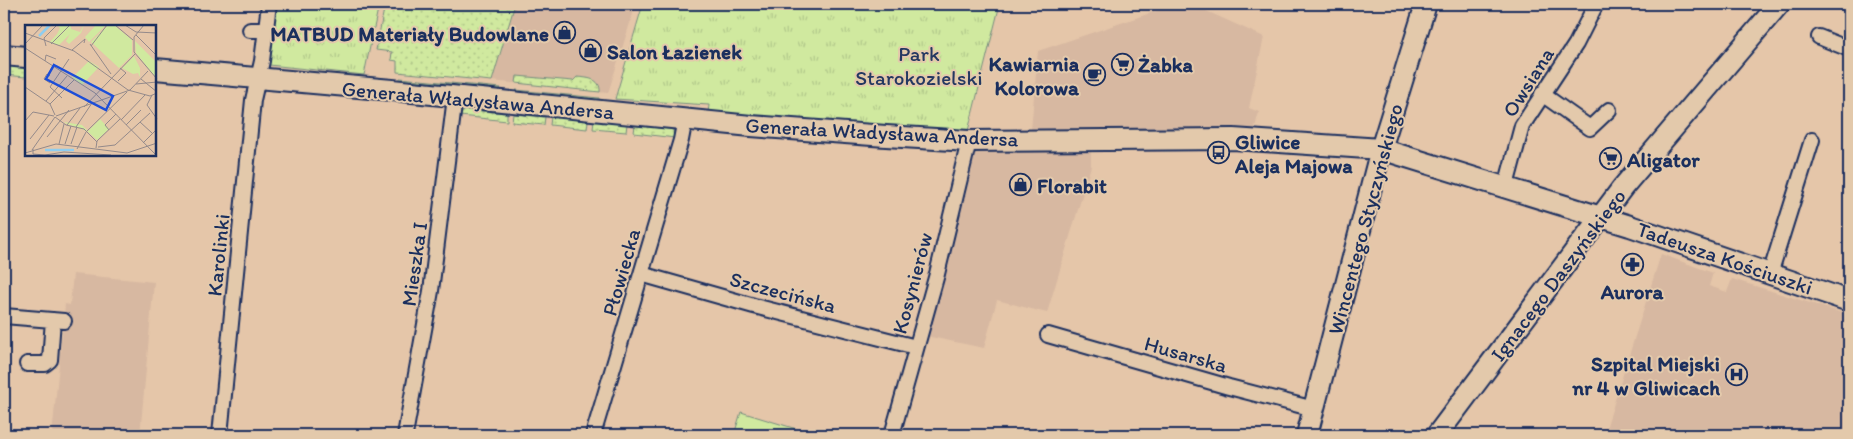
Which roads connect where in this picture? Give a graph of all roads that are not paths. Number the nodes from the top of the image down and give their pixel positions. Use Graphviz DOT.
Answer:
graph roads {
  1 [pos="269,4"];
  2 [pos="1426,4"];
  3 [pos="1596,4"];
  4 [pos="1779,4"];
  5 [pos="250,30"];
  6 [pos="266,30"];
  7 [pos="1819,37"];
  8 [pos="1849,49"];
  9 [pos="4,55"];
  10 [pos="25,57"];
  11 [pos="156,69"];
  12 [pos="258,80"];
  13 [pos="1542,94"];
  14 [pos="456,97"];
  15 [pos="1610,110"];
  16 [pos="684,119"];
  17 [pos="1812,140"];
  18 [pos="969,141"];
  19 [pos="1382,149"];
  20 [pos="1506,186"];
  21 [pos="1601,217"];
  22 [pos="641,274"];
  23 [pos="1770,274"];
  24 [pos="1849,300"];
  25 [pos="4,316"];
  26 [pos="1048,335"];
  27 [pos="916,347"];
  28 [pos="27,364"];
  29 [pos="1314,410"];
  30 [pos="220,435"];
  31 [pos="405,435"];
  32 [pos="593,435"];
  33 [pos="892,435"];
  34 [pos="1307,435"];
  35 [pos="1437,435"];
  1 -- 6 [label="street, Karolinki"];
  2 -- 19 [label="street, Wincentego Styczyńskiego"];
  3 -- 13 [label="street, Owsiana"];
  4 -- 21 [label="street, Ignacego Daszyńskiego"];
  5 -- 6 [label="street"];
  6 -- 12 [label="street, Karolinki"];
  7 -- 8 [label="street"];
  9 -- 10 [label="street"];
  11 -- 12 [label="street, Generała Władysława Andersa"];
  12 -- 14 [label="street, Generała Władysława Andersa"];
  12 -- 30 [label="street, Karolinki"];
  13 -- 15 [label="street"];
  13 -- 20 [label="street, Owsiana"];
  14 -- 16 [label="street, Generała Władysława Andersa"];
  14 -- 31 [label="street, Mieszka I"];
  16 -- 18 [label="street, Generała Władysława Andersa"];
  16 -- 22 [label="street, Płowiecka"];
  17 -- 23 [label="street"];
  18 -- 19 [label="street, Generała Władysława Andersa"];
  18 -- 27 [label="street, Kosynierów"];
  19 -- 20 [label="street, Generała Władysława Andersa"];
  19 -- 29 [label="street, Wincentego Styczyńskiego"];
  20 -- 21 [label="street, Generała Władysława Andersa"];
  21 -- 23 [label="street, Tadeusza Kościuszki"];
  21 -- 35 [label="street, Ignacego Daszyńskiego"];
  22 -- 27 [label="street, Szczecińska"];
  22 -- 32 [label="street, Płowiecka"];
  23 -- 24 [label="street, Tadeusza Kościuszki"];
  25 -- 28 [label="street"];
  26 -- 29 [label="street, Husarska"];
  27 -- 33 [label="street, Kosynierów"];
  29 -- 34 [label="street, Wincentego Styczyńskiego"];
}
